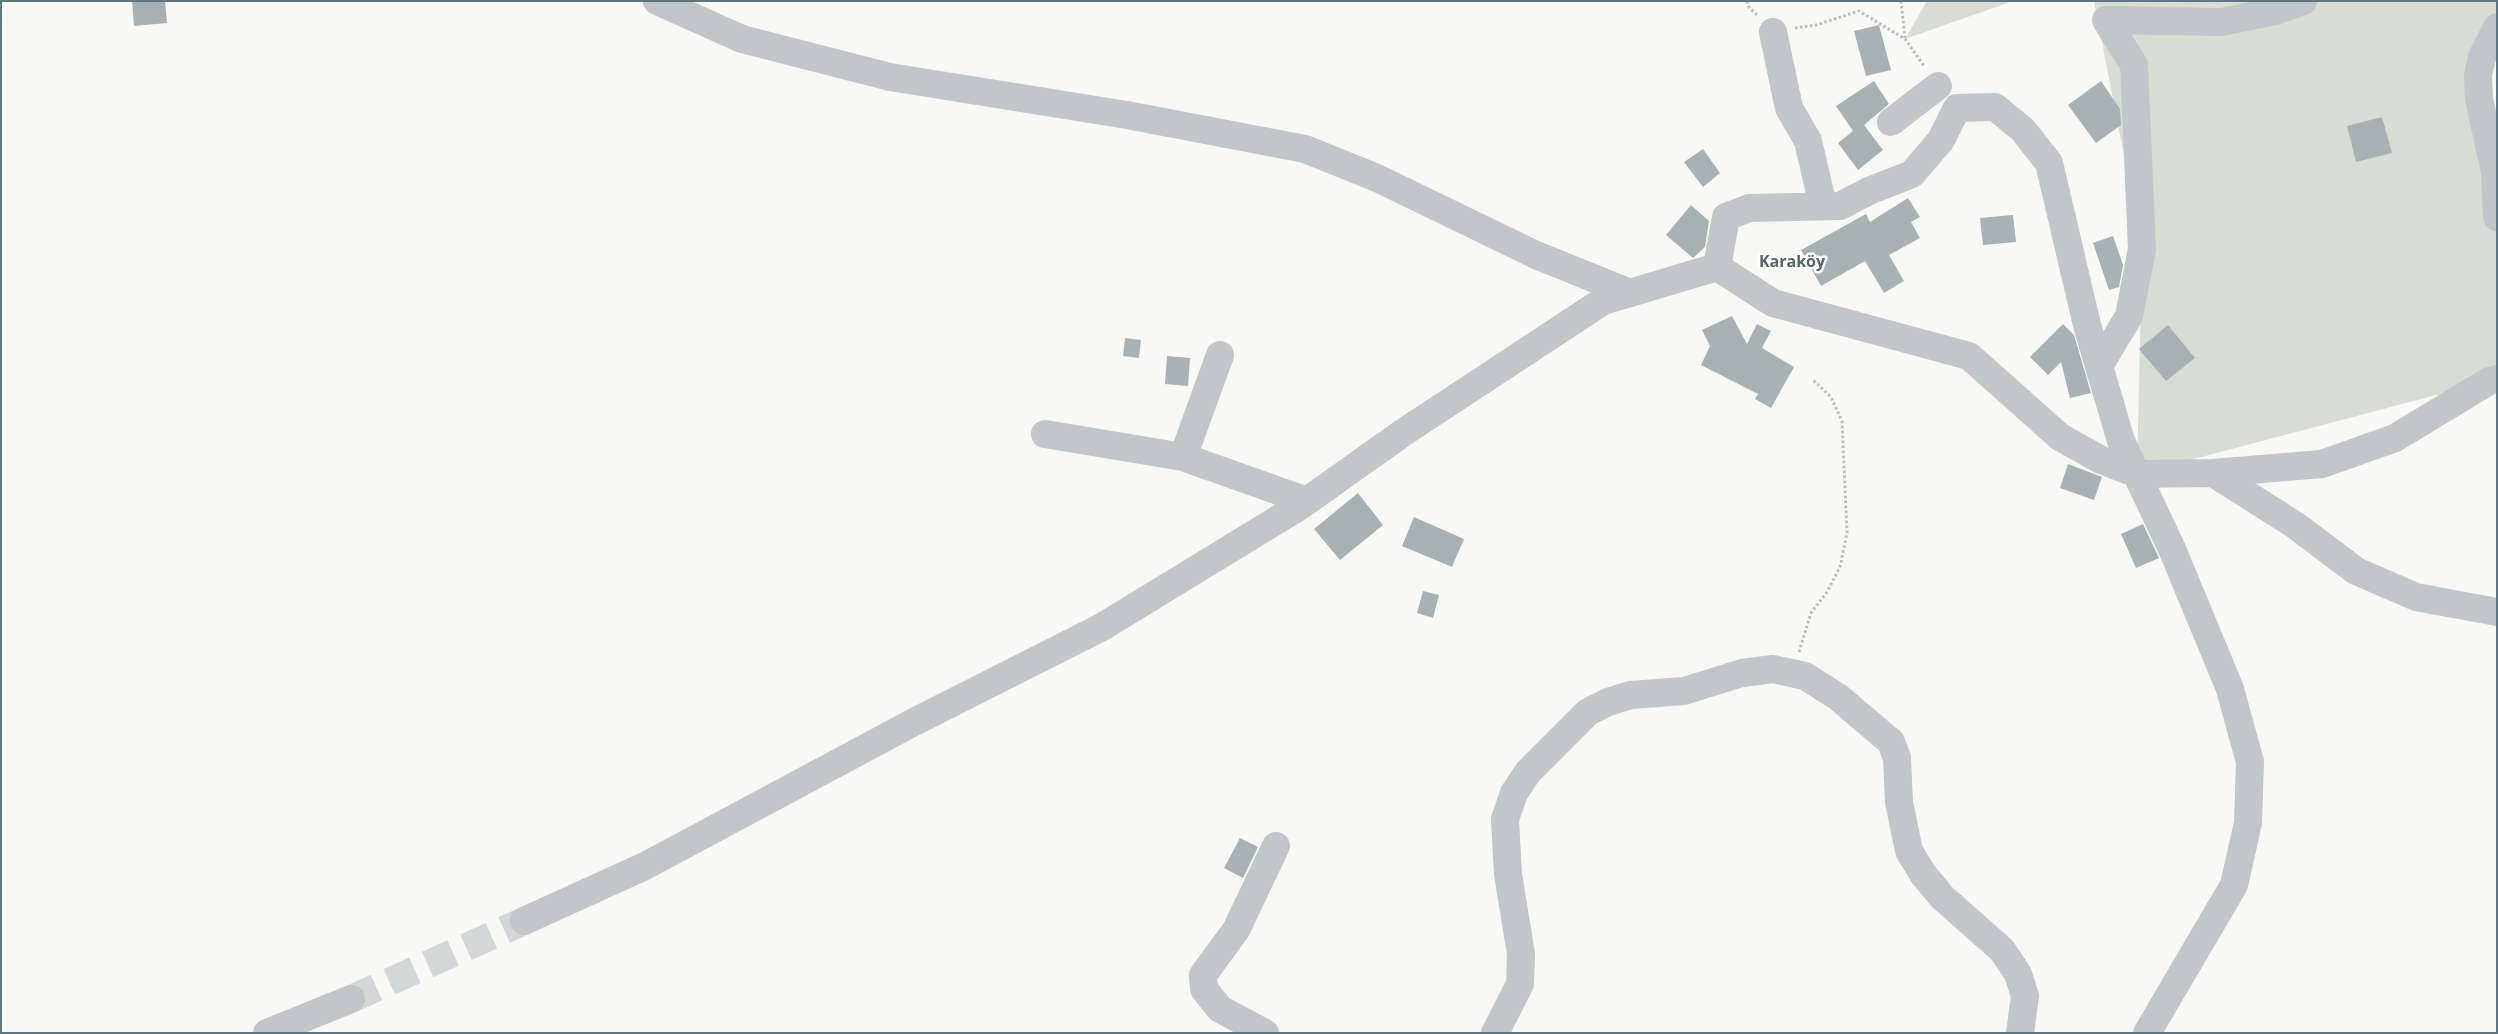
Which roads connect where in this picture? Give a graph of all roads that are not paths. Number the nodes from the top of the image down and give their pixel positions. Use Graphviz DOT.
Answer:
graph roads {
  1 [pos="657,1"];
  2 [pos="2302,1"];
  3 [pos="2497,28"];
  4 [pos="1773,32"];
  5 [pos="1938,86"];
  6 [pos="1891,122"];
  7 [pos="1823,206"];
  8 [pos="2497,217"];
  9 [pos="1717,267"];
  10 [pos="1630,293"];
  11 [pos="1220,355"];
  12 [pos="2099,366"];
  13 [pos="2497,379"];
  14 [pos="1045,434"];
  15 [pos="1183,457"];
  16 [pos="2213,473"];
  17 [pos="2137,474"];
  18 [pos="1307,501"];
  19 [pos="2497,612"];
  20 [pos="1276,846"];
  21 [pos="524,921"];
  22 [pos="351,999"];
  23 [pos="267,1033"];
  24 [pos="1265,1033"];
  25 [pos="1495,1033"];
  26 [pos="2020,1033"];
  27 [pos="2147,1033"];
  1 -- 10 [label="street"];
  2 -- 12 [label="street"];
  3 -- 8 [label="street"];
  4 -- 7 [label="street"];
  5 -- 6 [label="street"];
  7 -- 9 [label="street"];
  7 -- 12 [label="street"];
  9 -- 10 [label="street"];
  9 -- 17 [label="street"];
  10 -- 18 [label="street"];
  11 -- 15 [label="street"];
  12 -- 17 [label="street"];
  13 -- 16 [label="street"];
  14 -- 15 [label="street"];
  15 -- 18 [label="street"];
  16 -- 17 [label="street"];
  16 -- 19 [label="street"];
  17 -- 27 [label="street"];
  18 -- 21 [label="street"];
  20 -- 24 [label="street"];
  22 -- 23 [label="street"];
  25 -- 26 [label="street"];
}
